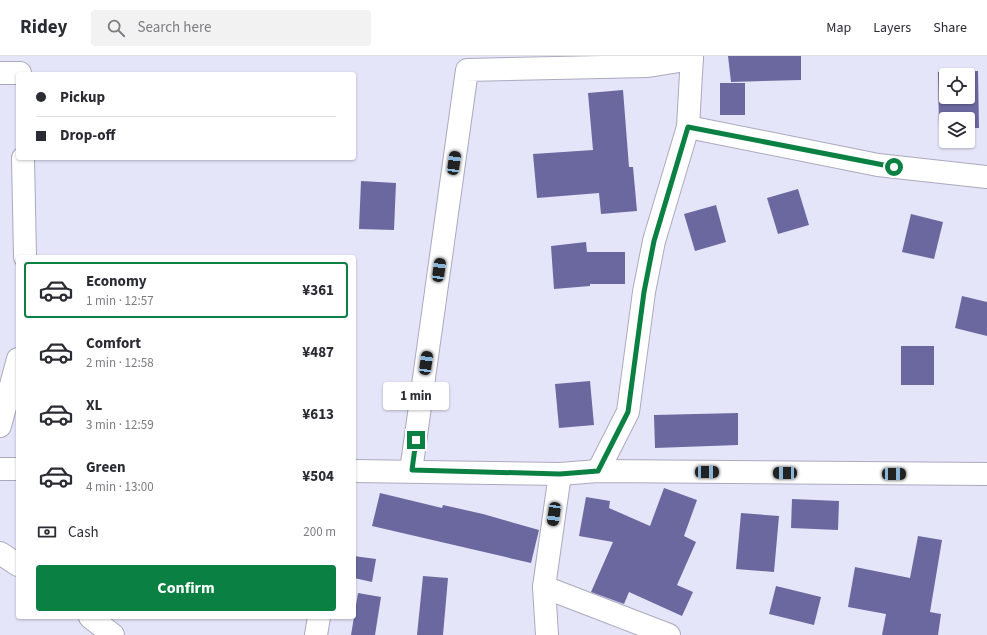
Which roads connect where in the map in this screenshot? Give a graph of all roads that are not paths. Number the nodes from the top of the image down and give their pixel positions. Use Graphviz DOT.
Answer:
graph roads {
  1 [pos="692,58"];
  2 [pos="519,63"];
  3 [pos="688,127"];
  4 [pos="23,160"];
  5 [pos="987,177"];
  6 [pos="25,255"];
  7 [pos="11,366"];
  8 [pos="0,426"];
  9 [pos="0,469"];
  10 [pos="16,469"];
  11 [pos="412,470"];
  12 [pos="356,471"];
  13 [pos="598,471"];
  14 [pos="560,474"];
  15 [pos="987,474"];
  16 [pos="0,553"];
  17 [pos="16,564"];
  18 [pos="544,587"];
  19 [pos="93,619"];
  20 [pos="319,619"];
  21 [pos="113,635"];
  22 [pos="316,635"];
  23 [pos="547,635"];
  24 [pos="669,635"];
  1 -- 2 [label="street"];
  1 -- 3 [label="street"];
  2 -- 11 [label="street"];
  3 -- 5 [label="street"];
  3 -- 13 [label="street"];
  4 -- 6 [label="street"];
  7 -- 8 [label="street"];
  9 -- 10 [label="street"];
  11 -- 12 [label="street"];
  11 -- 14 [label="street"];
  13 -- 14 [label="street"];
  13 -- 15 [label="street"];
  14 -- 18 [label="street"];
  16 -- 17 [label="street"];
  18 -- 23 [label="street"];
  18 -- 24 [label="street"];
  19 -- 21 [label="street"];
  20 -- 22 [label="street"];
}
